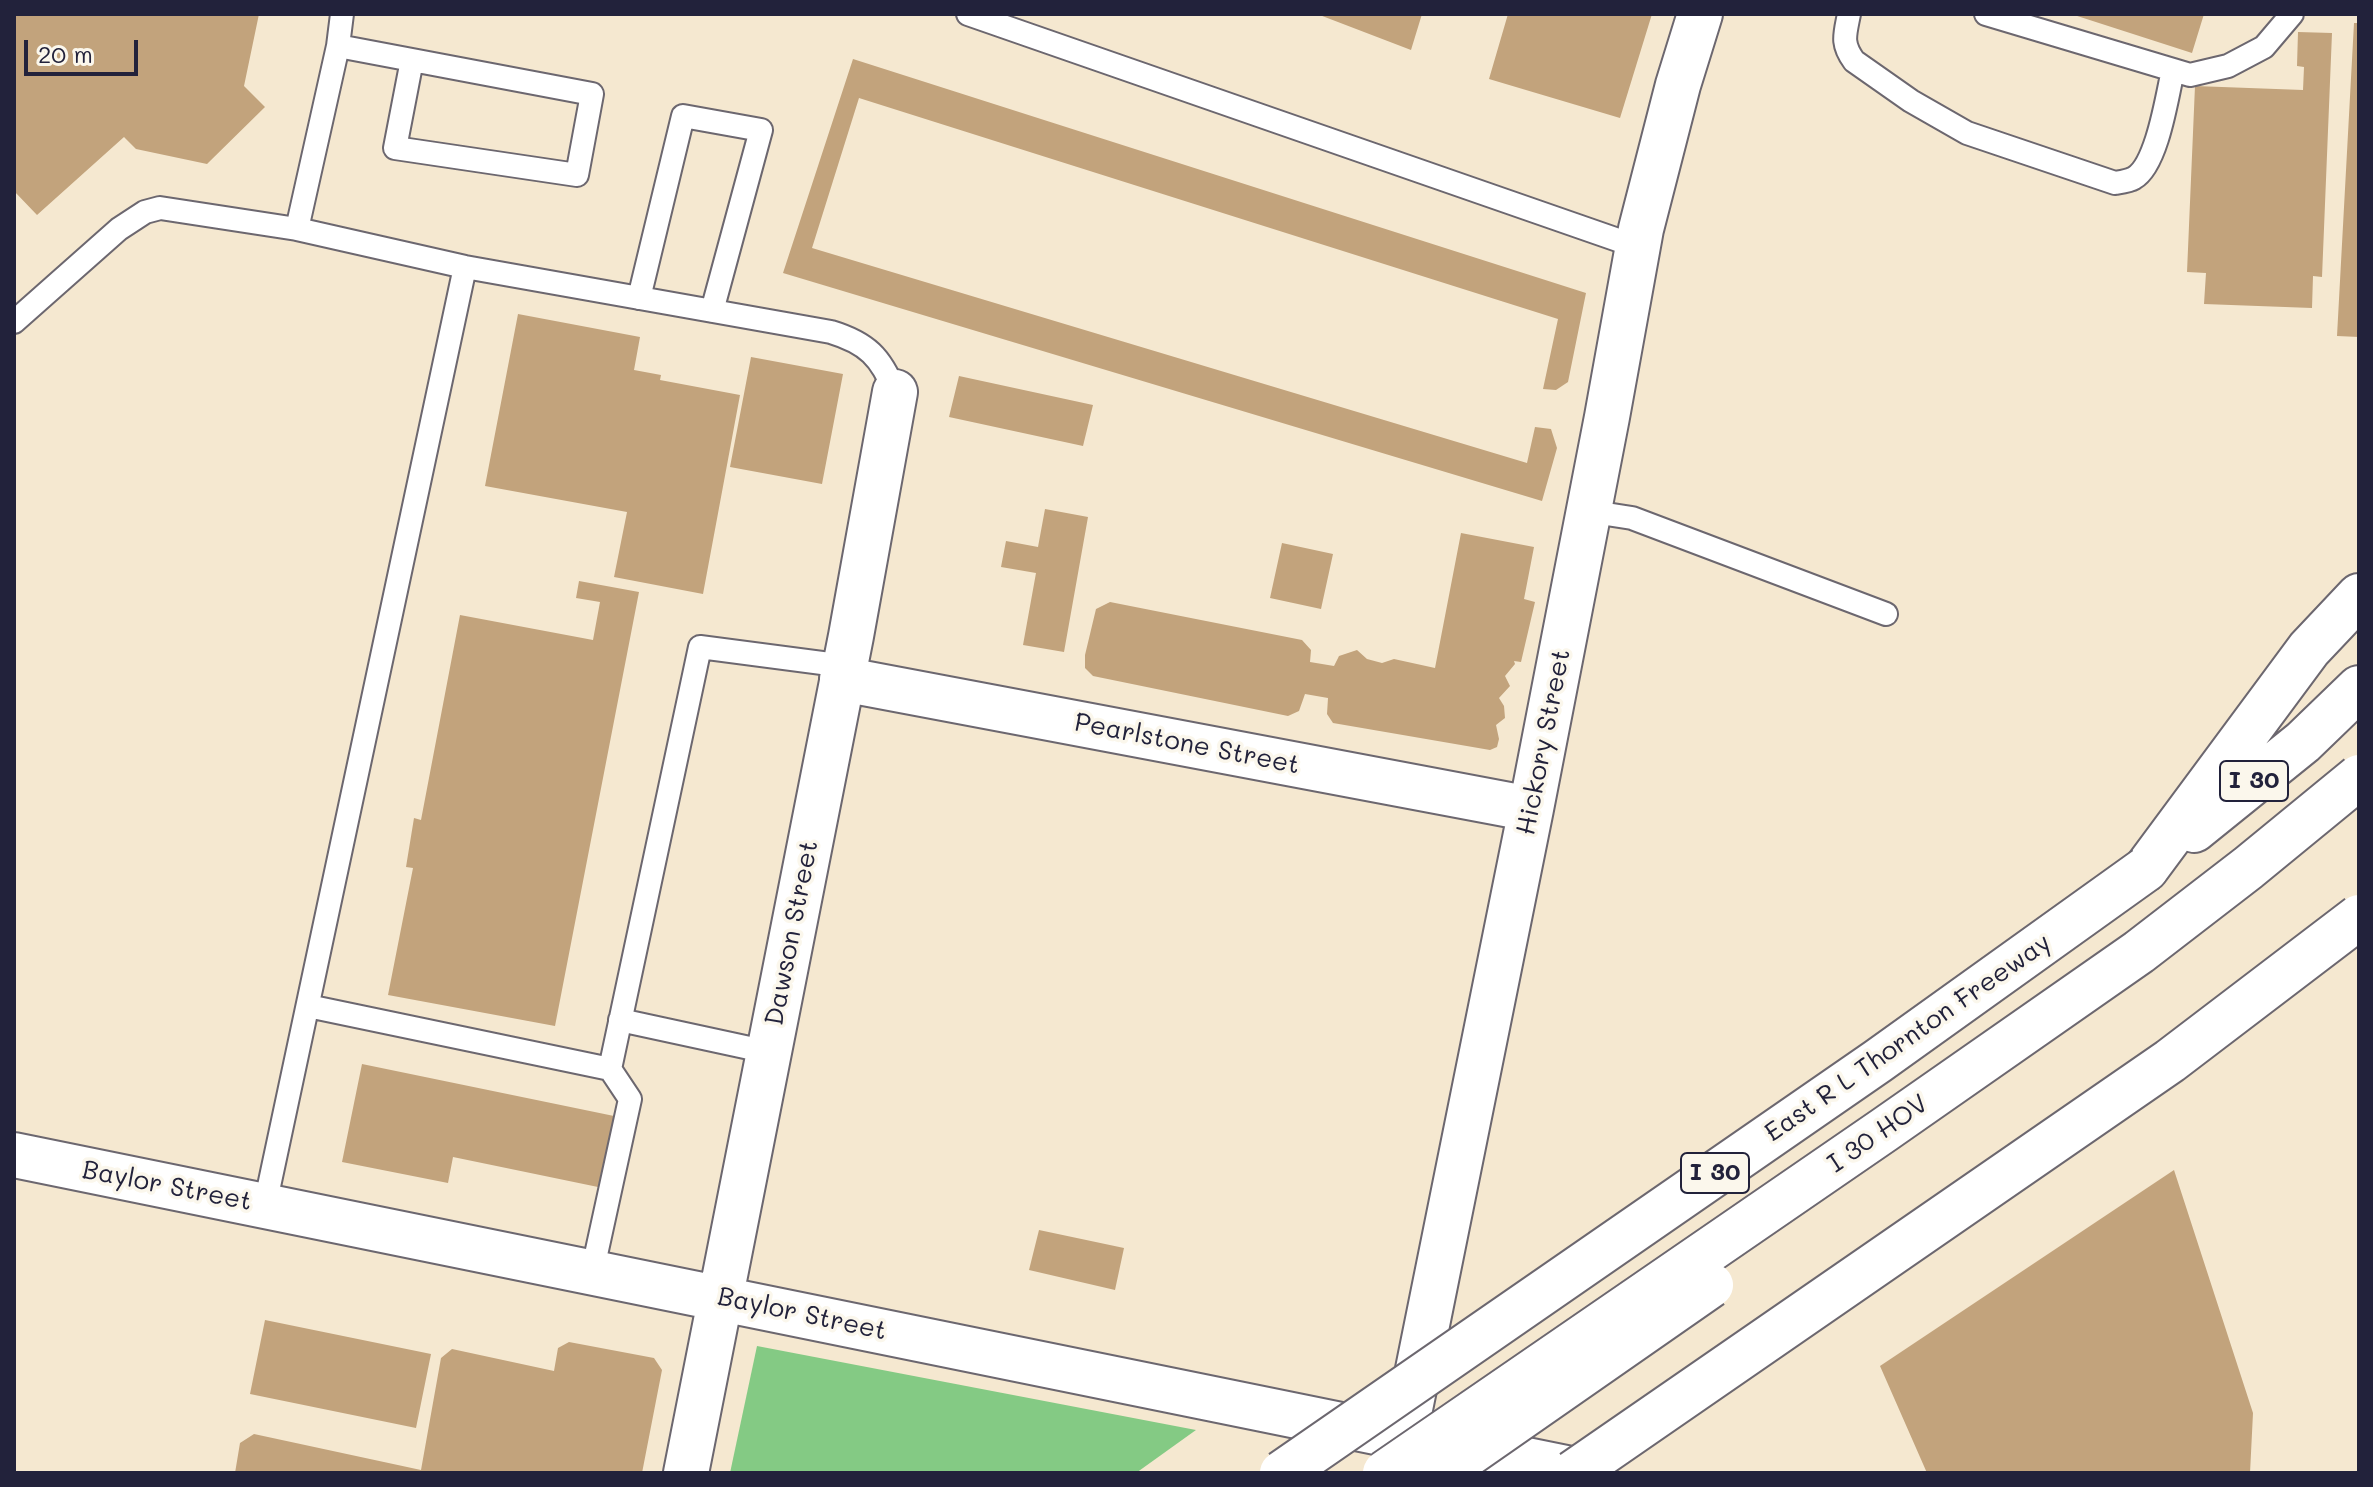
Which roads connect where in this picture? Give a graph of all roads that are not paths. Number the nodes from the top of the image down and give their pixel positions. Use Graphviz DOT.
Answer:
graph roads {
  1 [pos="342,14"];
  2 [pos="968,14"];
  3 [pos="1700,14"];
  4 [pos="1849,14"];
  5 [pos="1986,14"];
  6 [pos="2292,14"];
  7 [pos="338,46"];
  8 [pos="412,60"];
  9 [pos="2173,70"];
  10 [pos="297,229"];
  11 [pos="1638,247"];
  12 [pos="465,267"];
  13 [pos="639,298"];
  14 [pos="712,311"];
  15 [pos="14,322"];
  16 [pos="895,392"];
  17 [pos="1587,511"];
  18 [pos="2359,596"];
  19 [pos="1886,614"];
  20 [pos="844,672"];
  21 [pos="2359,688"];
  22 [pos="2359,777"];
  23 [pos="1531,809"];
  24 [pos="2359,813"];
  25 [pos="2146,869"];
  26 [pos="2359,917"];
  27 [pos="308,1006"];
  28 [pos="620,1020"];
  29 [pos="768,1052"];
  30 [pos="610,1069"];
  31 [pos="14,1155"];
  32 [pos="265,1205"];
  33 [pos="592,1273"];
  34 [pos="720,1297"];
  35 [pos="1396,1461"];
  36 [pos="686,1473"];
  37 [pos="1282,1473"];
  38 [pos="1441,1473"];
  39 [pos="1573,1473"];
  40 [pos="1591,1473"];
  1 -- 7 [label="lane"];
  2 -- 11 [label="lane"];
  3 -- 11 [label="main road, Hickory Street"];
  4 -- 9 [label="lane"];
  5 -- 9 [label="lane"];
  6 -- 9 [label="lane"];
  7 -- 8 [label="lane"];
  7 -- 10 [label="lane"];
  8 -- 8 [label="lane"];
  10 -- 12 [label="lane"];
  10 -- 15 [label="lane"];
  11 -- 17 [label="main road, Hickory Street"];
  12 -- 13 [label="lane"];
  12 -- 27 [label="lane"];
  13 -- 14 [label="lane"];
  13 -- 14 [label="lane"];
  14 -- 16 [label="lane"];
  16 -- 20 [label="main road, Dawson Street"];
  17 -- 19 [label="lane"];
  17 -- 23 [label="main road, Hickory Street"];
  18 -- 25 [label="main road"];
  20 -- 23 [label="main road, Pearlstone Street"];
  20 -- 28 [label="lane"];
  20 -- 29 [label="main road, Dawson Street"];
  21 -- 25 [label="main road, East R L Thornton Freeway / I 30"];
  22 -- 35 [label="main road, I 30 HOV, bridge"];
  23 -- 35 [label="main road, Hickory Street"];
  24 -- 38 [label="main road, I 30 HOV, bridge"];
  25 -- 37 [label="main road, East R L Thornton Freeway / I 30, bridge"];
  26 -- 39 [label="main road, bridge"];
  27 -- 30 [label="lane"];
  27 -- 32 [label="lane"];
  28 -- 29 [label="lane"];
  28 -- 30 [label="lane"];
  29 -- 34 [label="main road, Dawson Street"];
  30 -- 33 [label="lane"];
  31 -- 32 [label="main road, Baylor Street"];
  32 -- 33 [label="main road, Baylor Street"];
  33 -- 34 [label="main road, Baylor Street"];
  34 -- 35 [label="main road, Baylor Street"];
  34 -- 36 [label="main road, Dawson Street"];
  35 -- 40 [label="main road, Baylor Street"];
}
